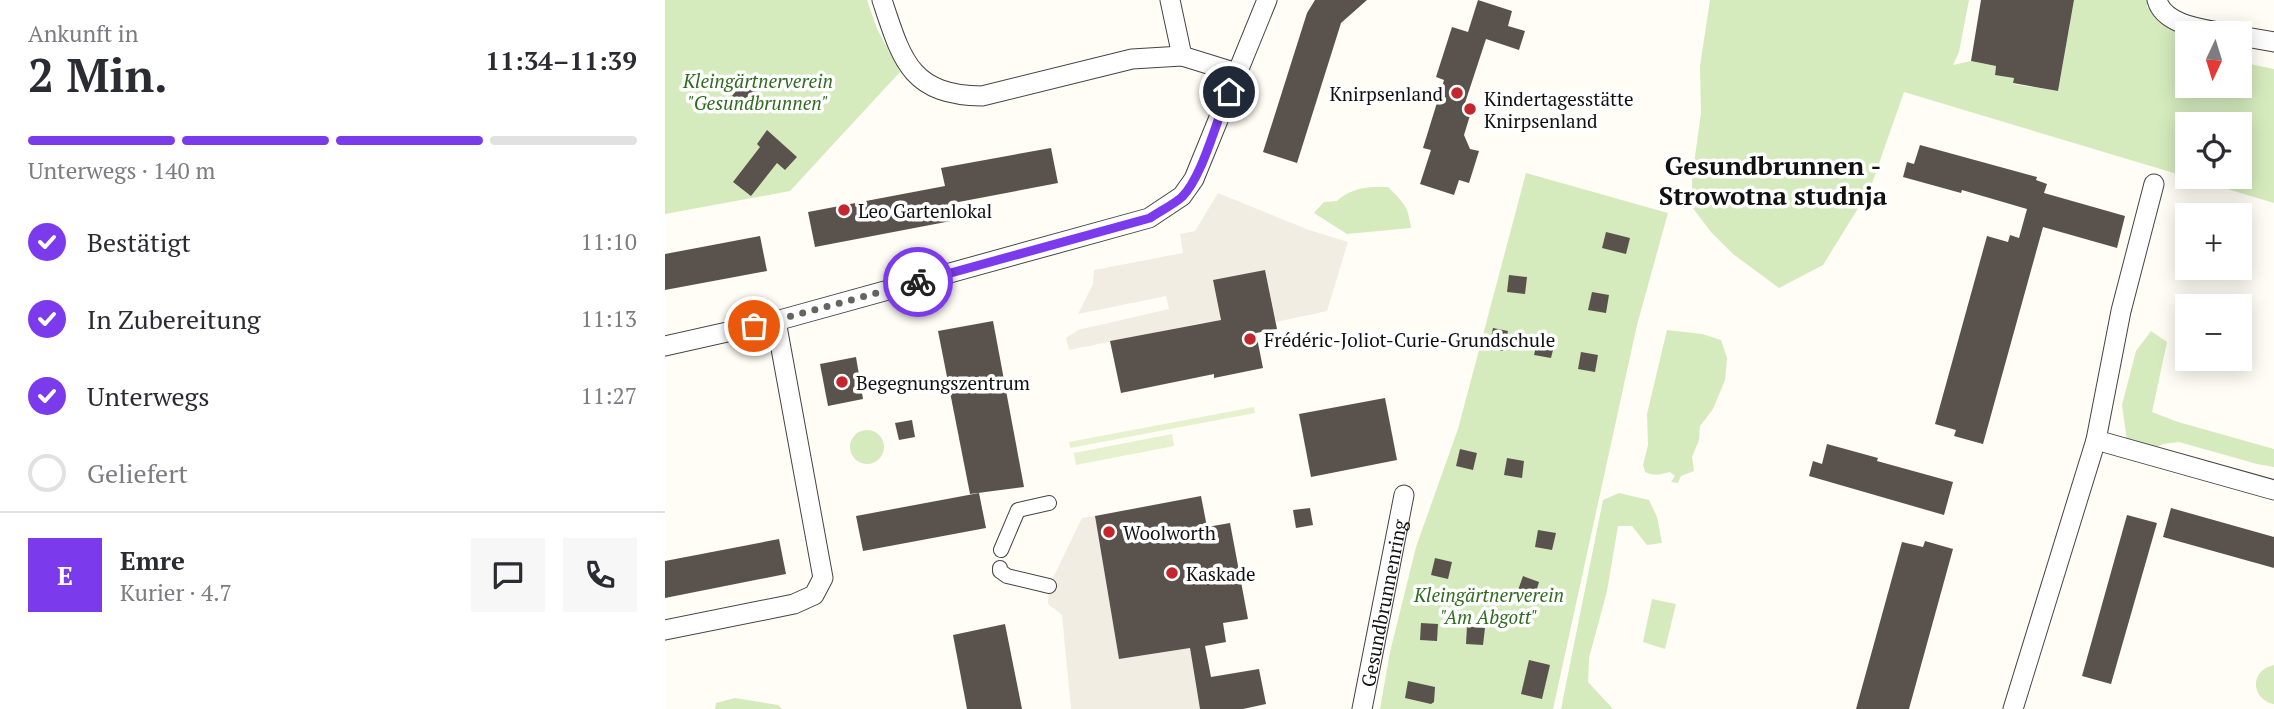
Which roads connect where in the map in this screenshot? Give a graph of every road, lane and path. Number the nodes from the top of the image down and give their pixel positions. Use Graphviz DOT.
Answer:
graph roads {
  1 [pos="882,0"];
  2 [pos="1170,0"];
  3 [pos="1267,0"];
  4 [pos="2157,0"];
  5 [pos="2178,21"];
  6 [pos="2252,38"];
  7 [pos="2274,43"];
  8 [pos="1182,56"];
  9 [pos="1237,73"];
  10 [pos="2154,184"];
  11 [pos="776,321"];
  12 [pos="665,346"];
  13 [pos="2096,440"];
  14 [pos="2274,490"];
  15 [pos="1404,495"];
  16 [pos="1049,503"];
  17 [pos="1049,586"];
  18 [pos="665,630"];
  19 [pos="1362,709"];
  20 [pos="2013,709"];
  1 -- 8 [label="street"];
  2 -- 8 [label="street"];
  3 -- 9 [label="street"];
  4 -- 5 [label="street"];
  6 -- 7 [label="street"];
  8 -- 9 [label="street"];
  9 -- 11 [label="street"];
  10 -- 13 [label="street"];
  11 -- 12 [label="street"];
  11 -- 18 [label="street"];
  13 -- 14 [label="street"];
  13 -- 20 [label="street"];
  15 -- 19 [label="street, Gesundbrunnenring"];
  16 -- 17 [label="street"];
}
